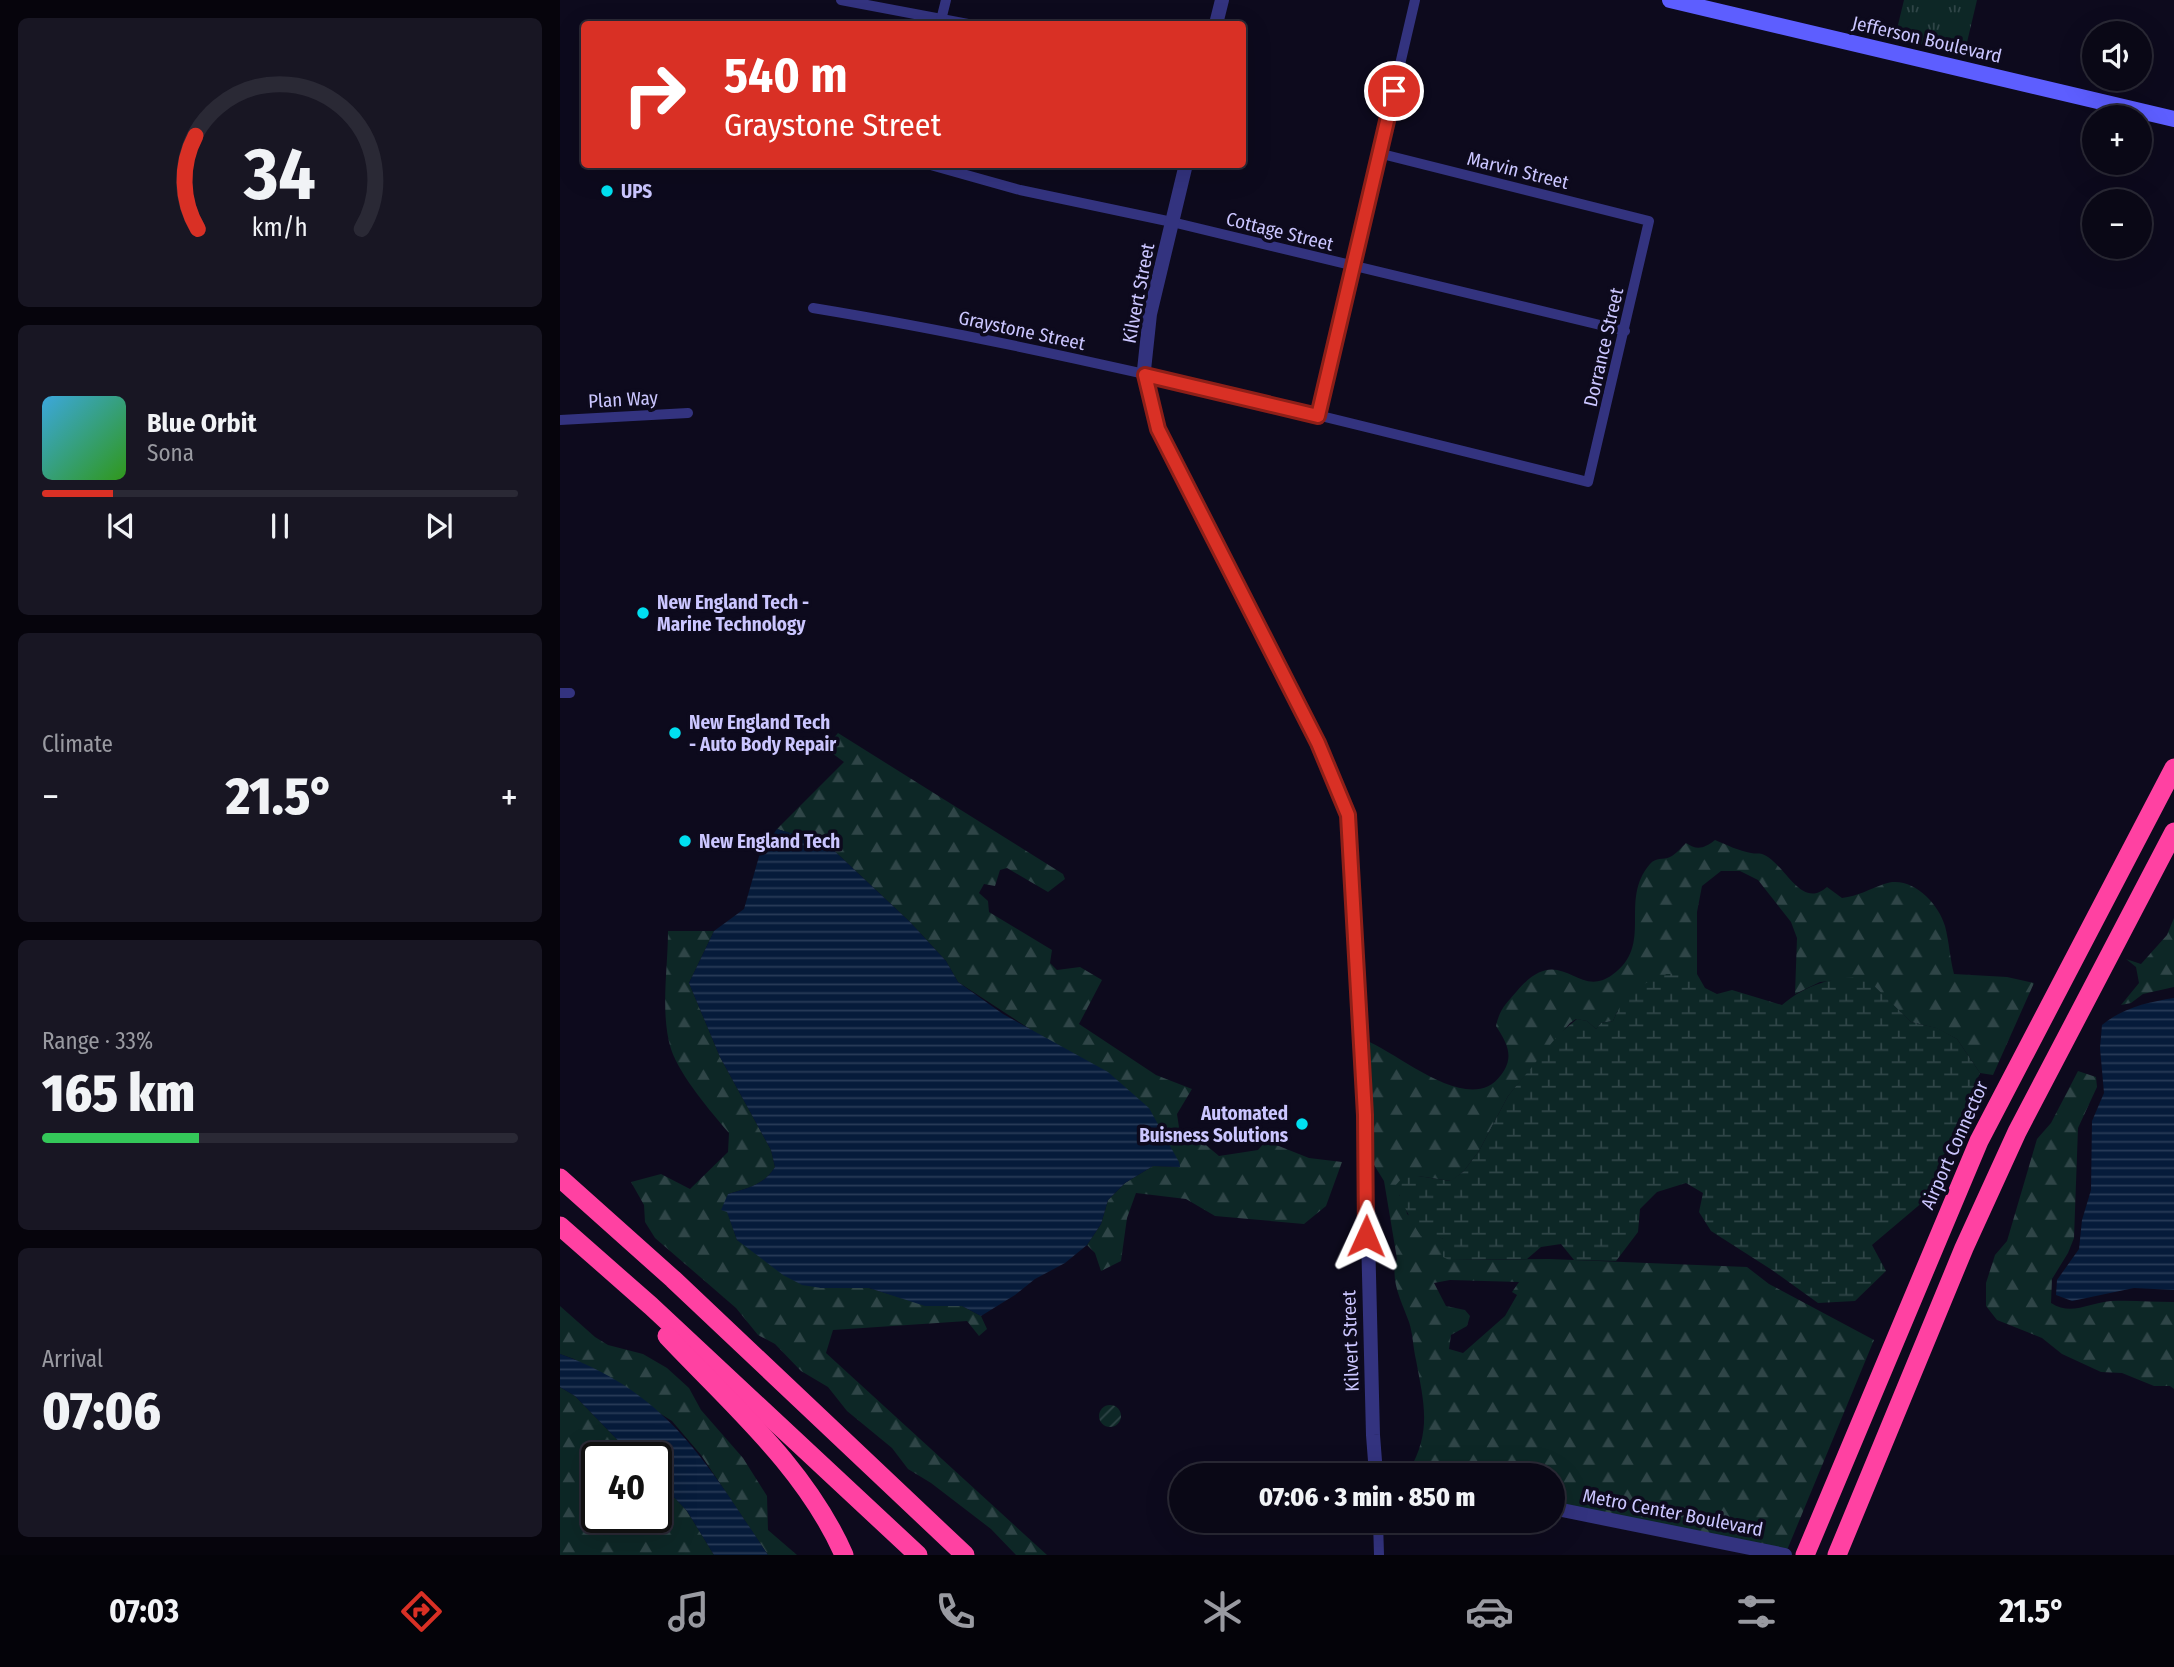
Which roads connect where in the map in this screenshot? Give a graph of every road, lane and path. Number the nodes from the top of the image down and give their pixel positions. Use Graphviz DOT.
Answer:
graph roads {
  1 [pos="841,0"];
  2 [pos="946,0"];
  3 [pos="1222,0"];
  4 [pos="1416,0"];
  5 [pos="1670,0"];
  6 [pos="936,21"];
  7 [pos="941,21"];
  8 [pos="1217,21"];
  9 [pos="2174,119"];
  10 [pos="1378,153"];
  11 [pos="942,168"];
  12 [pos="1185,168"];
  13 [pos="1649,220"];
  14 [pos="1172,222"];
  15 [pos="1354,267"];
  16 [pos="813,308"];
  17 [pos="1625,331"];
  18 [pos="1145,375"];
  19 [pos="688,413"];
  20 [pos="1318,416"];
  21 [pos="560,420"];
  22 [pos="1588,482"];
  23 [pos="2174,754"];
  24 [pos="2174,768"];
  25 [pos="2155,804"];
  26 [pos="2174,832"];
  27 [pos="560,1178"];
  28 [pos="560,1226"];
  29 [pos="578,1241"];
  30 [pos="1380,1463"];
  31 [pos="1565,1511"];
  32 [pos="1378,1533"];
  33 [pos="1781,1554"];
  34 [pos="844,1555"];
  35 [pos="918,1555"];
  36 [pos="965,1555"];
  37 [pos="1379,1555"];
  38 [pos="1805,1555"];
  39 [pos="1837,1555"];
  1 -- 6 [label="street"];
  2 -- 7 [label="street"];
  3 -- 8 [label="street"];
  4 -- 10 [label="street"];
  5 -- 9 [label="main road, Jefferson Boulevard"];
  10 -- 13 [label="street, Marvin Street"];
  10 -- 15 [label="street"];
  11 -- 14 [label="street, Cottage Street"];
  12 -- 14 [label="street, Kilvert Street"];
  13 -- 17 [label="street, Dorrance Street"];
  14 -- 15 [label="street, Cottage Street"];
  14 -- 18 [label="street, Kilvert Street"];
  15 -- 17 [label="street, Cottage Street"];
  15 -- 20 [label="street"];
  16 -- 18 [label="street, Graystone Street"];
  17 -- 22 [label="street, Dorrance Street"];
  18 -- 20 [label="street, Graystone Street"];
  18 -- 30 [label="street, Kilvert Street"];
  19 -- 21 [label="street, Plan Way"];
  20 -- 22 [label="street, Graystone Street"];
  23 -- 25 [label="highway"];
  24 -- 25 [label="highway, Airport Connector"];
  25 -- 38 [label="highway, Airport Connector"];
  26 -- 39 [label="highway"];
  27 -- 36 [label="highway"];
  28 -- 29 [label="highway"];
  29 -- 34 [label="highway"];
  29 -- 35 [label="highway"];
  31 -- 33 [label="street, Metro Center Boulevard"];
  32 -- 37 [label="street"];
}
